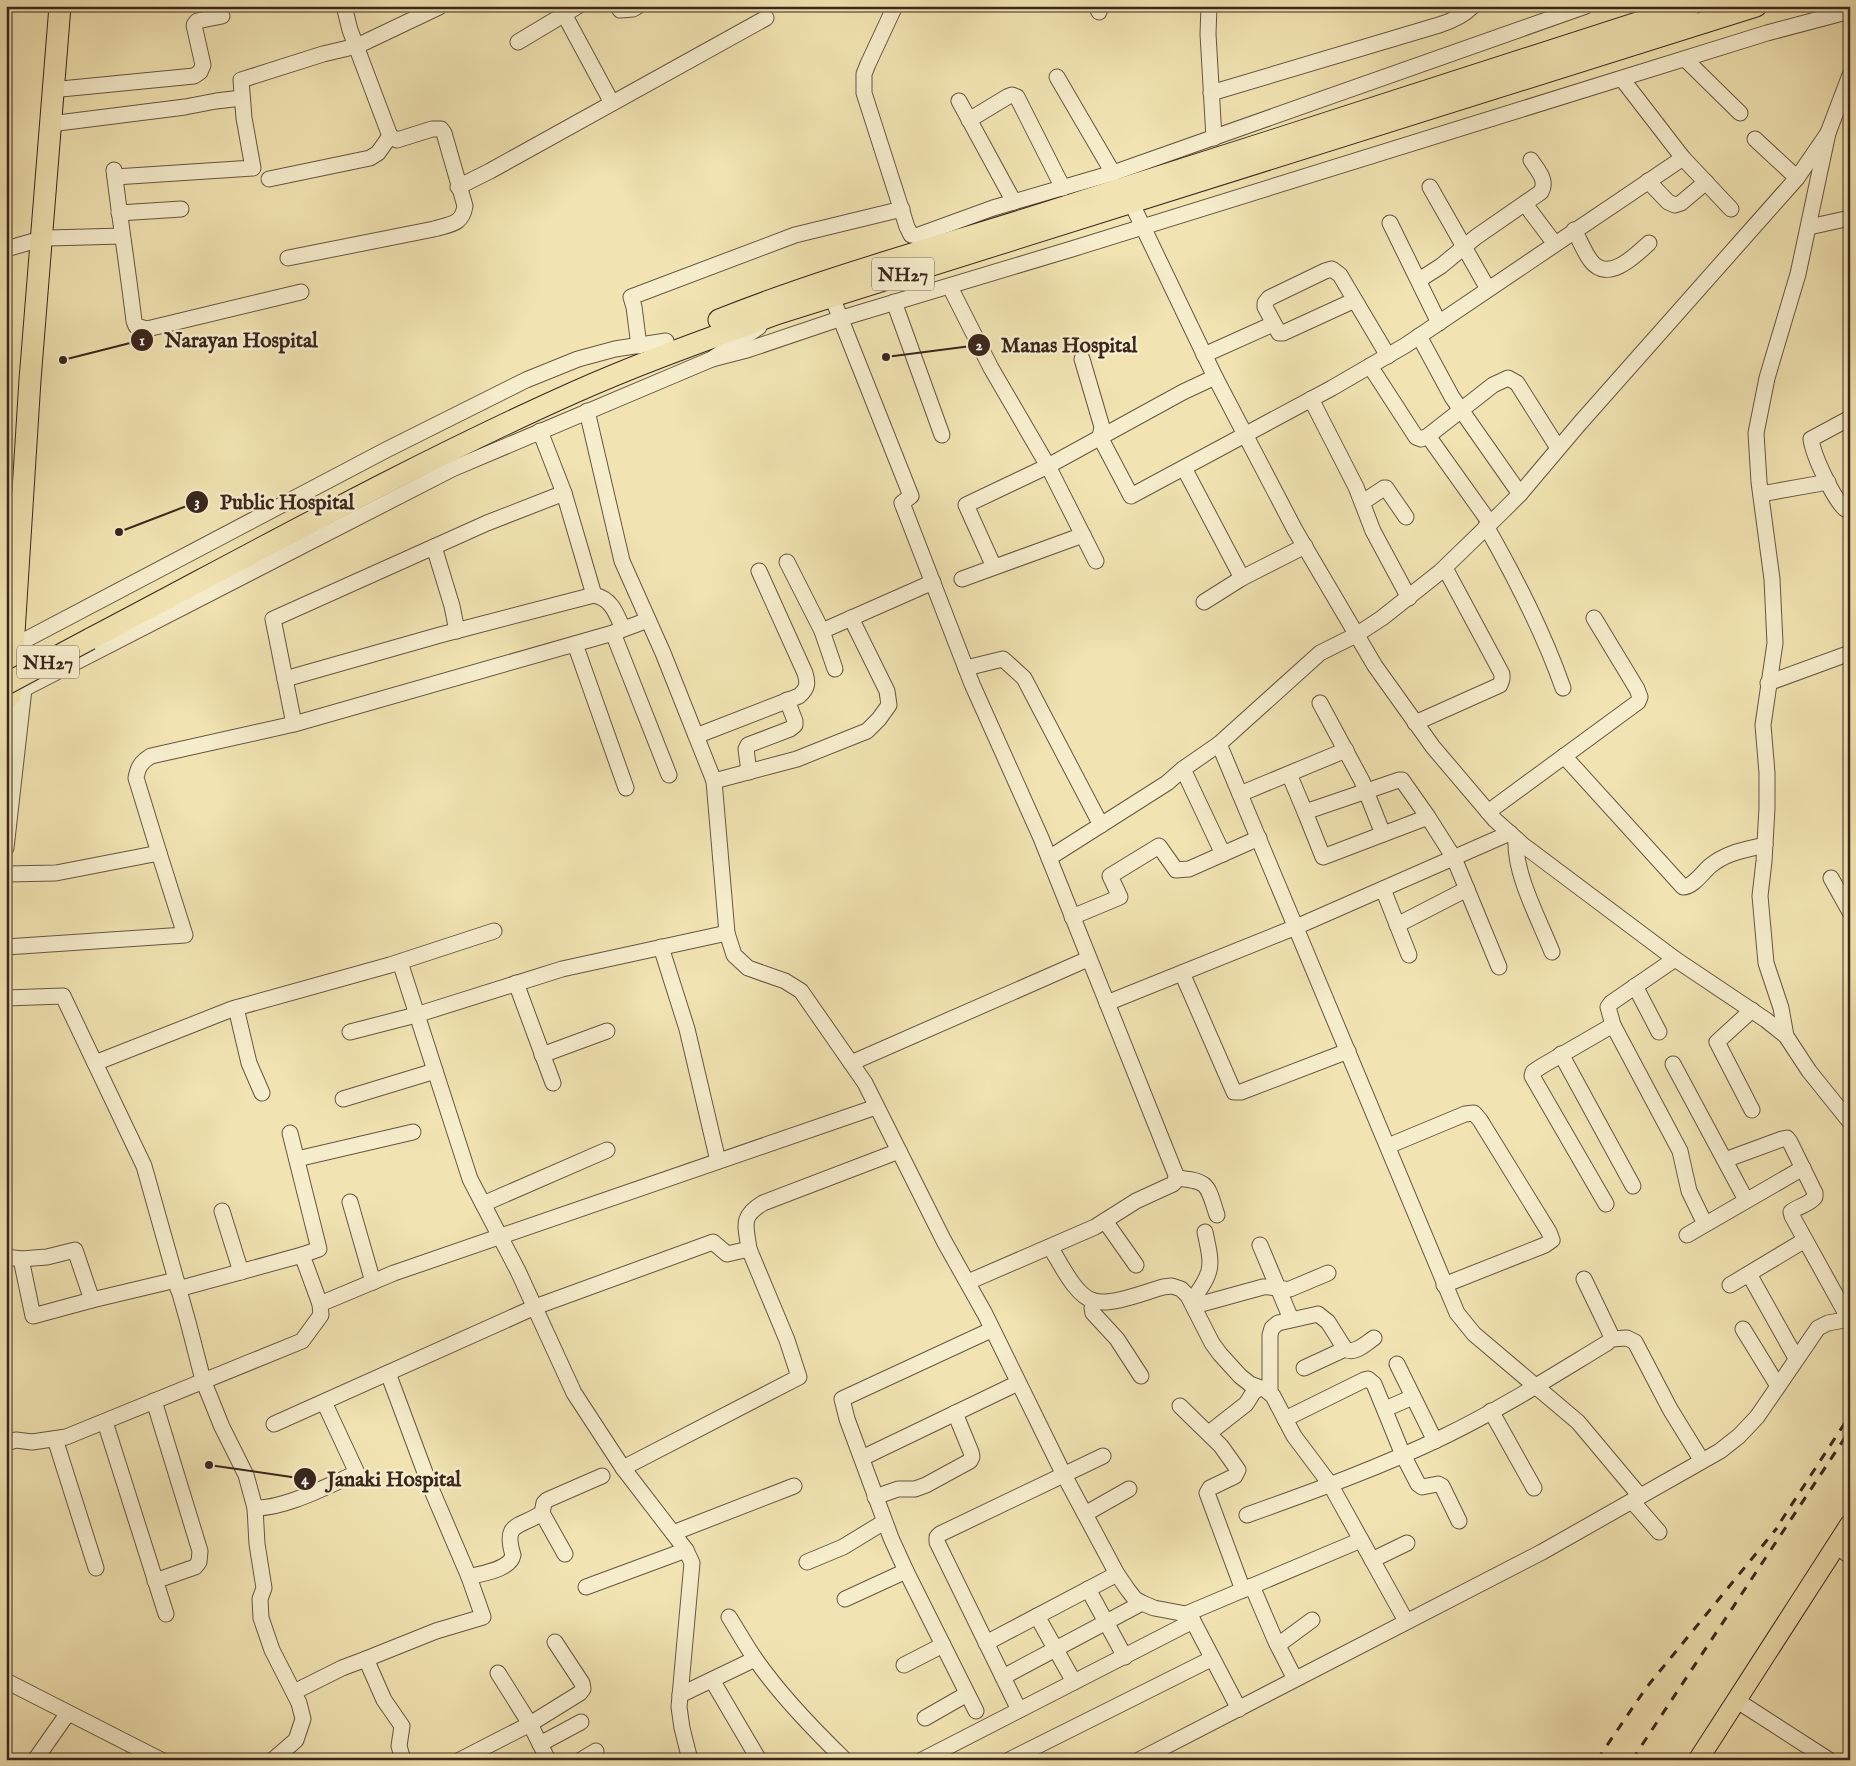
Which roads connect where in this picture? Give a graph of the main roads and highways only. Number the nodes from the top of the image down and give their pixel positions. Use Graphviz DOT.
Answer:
graph roads {
  1 [pos="60,6"];
  2 [pos="68,6"];
  3 [pos="1690,6"];
  4 [pos="1756,6"];
  5 [pos="45,238"];
  6 [pos="15,500"];
  7 [pos="88,634"];
  8 [pos="16,645"];
  9 [pos="6,670"];
  10 [pos="12,692"];
  11 [pos="1850,1524"];
  12 [pos="1843,1551"];
  13 [pos="1698,1760"];
  1 -- 5 [label="highway"];
  2 -- 5 [label="highway"];
  3 -- 7 [label="highway, NH27"];
  4 -- 7 [label="highway, NH27"];
  5 -- 6 [label="highway"];
  5 -- 8 [label="highway"];
  6 -- 8 [label="highway"];
  7 -- 9 [label="highway, NH27"];
  7 -- 10 [label="highway, NH27, bridge"];
  8 -- 10 [label="highway"];
  11 -- 12 [label="main road"];
  12 -- 13 [label="main road"];
}
